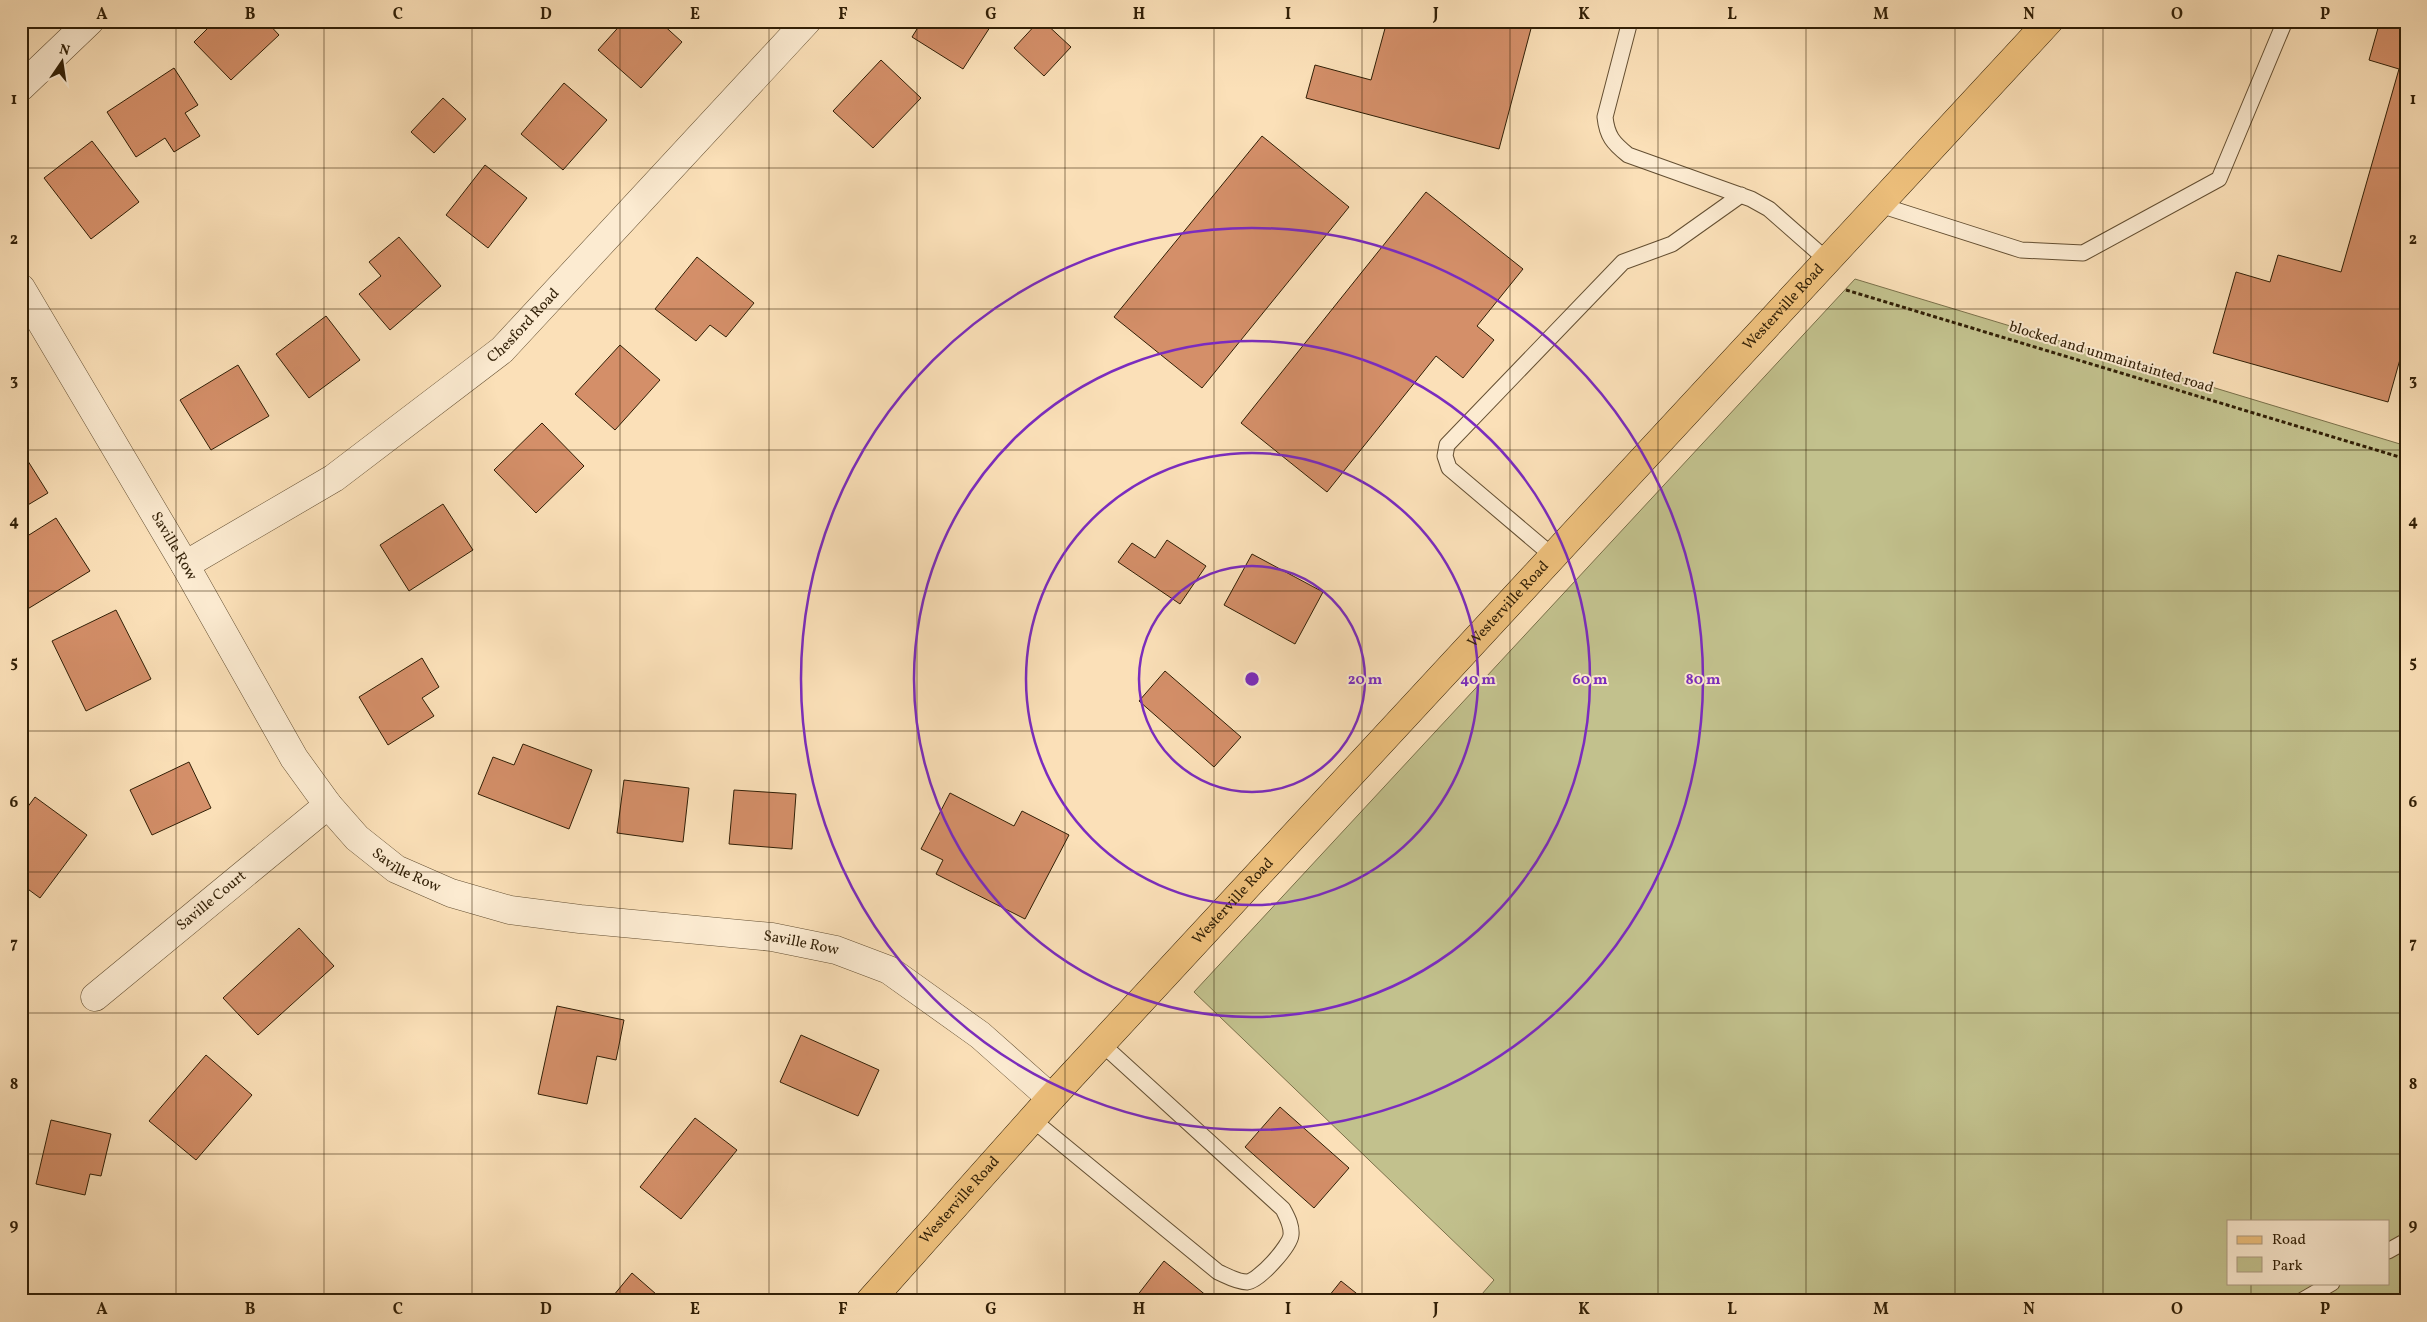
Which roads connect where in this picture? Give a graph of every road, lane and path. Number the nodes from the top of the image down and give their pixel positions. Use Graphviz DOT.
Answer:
graph roads {
  1 [pos="90,21"];
  2 [pos="806,21"];
  3 [pos="1630,21"];
  4 [pos="2050,21"];
  5 [pos="2285,21"];
  6 [pos="21,87"];
  7 [pos="1741,195"];
  8 [pos="1880,205"];
  9 [pos="1819,270"];
  10 [pos="21,288"];
  11 [pos="2406,459"];
  12 [pos="1554,557"];
  13 [pos="185,565"];
  14 [pos="328,805"];
  15 [pos="95,997"];
  16 [pos="1103,1045"];
  17 [pos="1052,1098"];
  18 [pos="1033,1120"];
  19 [pos="2406,1241"];
  20 [pos="2390,1250"];
  21 [pos="2330,1284"];
  22 [pos="870,1301"];
  23 [pos="2301,1301"];
  1 -- 6 [label="street"];
  2 -- 13 [label="street, Chesford Road"];
  3 -- 7 [label="lane"];
  4 -- 8 [label="main road, Westerville Road"];
  5 -- 8 [label="lane"];
  7 -- 9 [label="lane"];
  7 -- 12 [label="lane"];
  8 -- 9 [label="main road, Westerville Road"];
  9 -- 11 [label="path, blocked and unmaintainted road"];
  9 -- 12 [label="main road, Westerville Road"];
  10 -- 13 [label="street, Saville Row"];
  12 -- 16 [label="main road, Westerville Road"];
  13 -- 14 [label="street, Saville Row"];
  14 -- 15 [label="street, Saville Court"];
  14 -- 17 [label="street, Saville Row"];
  16 -- 17 [label="main road, Westerville Road"];
  16 -- 18 [label="lane"];
  17 -- 18 [label="main road, Westerville Road"];
  18 -- 22 [label="main road, Westerville Road"];
  19 -- 20 [label="lane"];
  21 -- 23 [label="lane"];
}
